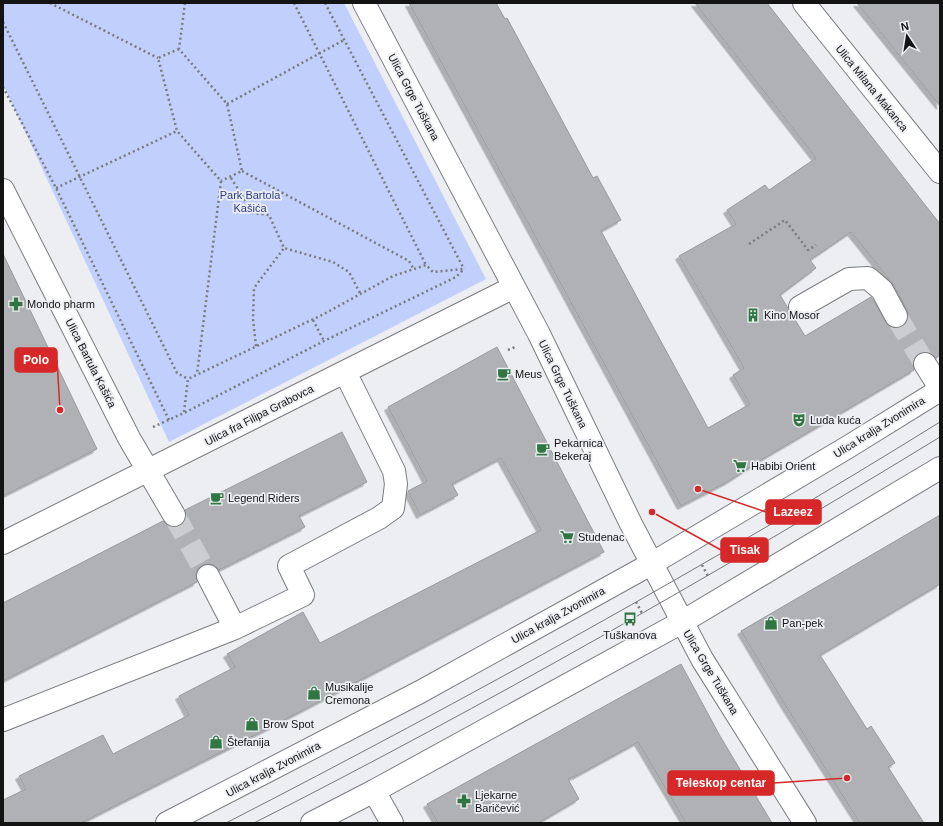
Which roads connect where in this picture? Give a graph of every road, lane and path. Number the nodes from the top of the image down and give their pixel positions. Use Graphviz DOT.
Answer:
graph roads {
  1 [pos="50,3"];
  2 [pos="185,3"];
  3 [pos="294,3"];
  4 [pos="324,3"];
  5 [pos="364,3"];
  6 [pos="804,3"];
  7 [pos="3,22"];
  8 [pos="344,40"];
  9 [pos="179,50"];
  10 [pos="320,53"];
  11 [pos="158,58"];
  12 [pos="3,87"];
  13 [pos="227,104"];
  14 [pos="177,131"];
  15 [pos="242,171"];
  16 [pos="940,172"];
  17 [pos="79,177"];
  18 [pos="231,178"];
  19 [pos="221,181"];
  20 [pos="56,188"];
  21 [pos="3,190"];
  22 [pos="749,244"];
  23 [pos="816,245"];
  24 [pos="284,248"];
  25 [pos="426,265"];
  26 [pos="413,268"];
  27 [pos="464,269"];
  28 [pos="514,287"];
  29 [pos="360,293"];
  30 [pos="800,307"];
  31 [pos="896,316"];
  32 [pos="313,320"];
  33 [pos="324,341"];
  34 [pos="256,346"];
  35 [pos="925,364"];
  36 [pos="345,372"];
  37 [pos="197,374"];
  38 [pos="188,379"];
  39 [pos="940,389"];
  40 [pos="184,413"];
  41 [pos="940,468"];
  42 [pos="148,470"];
  43 [pos="174,515"];
  44 [pos="3,543"];
  45 [pos="699,560"];
  46 [pos="651,564"];
  47 [pos="208,576"];
  48 [pos="712,582"];
  49 [pos="633,596"];
  50 [pos="644,617"];
  51 [pos="682,622"];
  52 [pos="235,628"];
  53 [pos="3,720"];
  54 [pos="374,791"];
  55 [pos="167,823"];
  56 [pos="312,823"];
  57 [pos="392,823"];
  58 [pos="805,823"];
  1 -- 11 [label="path"];
  2 -- 9 [label="path"];
  3 -- 10 [label="path"];
  4 -- 8 [label="path"];
  5 -- 28 [label="street, Ulica Grge Tuškana"];
  6 -- 16 [label="street, Ulica Milana Makanca"];
  7 -- 17 [label="path"];
  8 -- 10 [label="path"];
  8 -- 27 [label="path"];
  9 -- 11 [label="path"];
  9 -- 13 [label="path"];
  10 -- 13 [label="path"];
  10 -- 25 [label="path"];
  11 -- 14 [label="path"];
  12 -- 20 [label="path"];
  13 -- 15 [label="path"];
  14 -- 17 [label="path"];
  14 -- 19 [label="path"];
  15 -- 18 [label="path"];
  15 -- 26 [label="path"];
  17 -- 20 [label="path"];
  17 -- 38 [label="path"];
  18 -- 19 [label="path"];
  18 -- 24 [label="path"];
  19 -- 37 [label="path"];
  20 -- 40 [label="path"];
  21 -- 42 [label="street, Ulica Bartula Kašića"];
  22 -- 23 [label="path"];
  24 -- 29 [label="path"];
  24 -- 34 [label="path"];
  25 -- 26 [label="path"];
  25 -- 27 [label="path"];
  26 -- 29 [label="path"];
  27 -- 33 [label="path"];
  28 -- 36 [label="street, Ulica fra Filipa Grabovca"];
  28 -- 46 [label="street, Ulica Grge Tuškana"];
  29 -- 32 [label="path"];
  30 -- 31 [label="street"];
  32 -- 33 [label="path"];
  32 -- 34 [label="path"];
  33 -- 40 [label="path"];
  34 -- 37 [label="path"];
  35 -- 39 [label="street"];
  36 -- 42 [label="street, Ulica fra Filipa Grabovca"];
  36 -- 52 [label="street"];
  37 -- 38 [label="path"];
  38 -- 40 [label="path"];
  39 -- 46 [label="street, Ulica kralja Zvonimira"];
  41 -- 51 [label="street"];
  42 -- 43 [label="street, Ulica Bartula Kašića"];
  42 -- 44 [label="street, Ulica fra Filipa Grabovca"];
  45 -- 48 [label="path"];
  46 -- 51 [label="street, Ulica Grge Tuškana"];
  46 -- 55 [label="street, Ulica kralja Zvonimira"];
  47 -- 52 [label="street"];
  49 -- 50 [label="path"];
  51 -- 54 [label="street"];
  51 -- 58 [label="street, Ulica Grge Tuškana"];
  52 -- 53 [label="street"];
  54 -- 56 [label="street"];
  54 -- 57 [label="street"];
}
